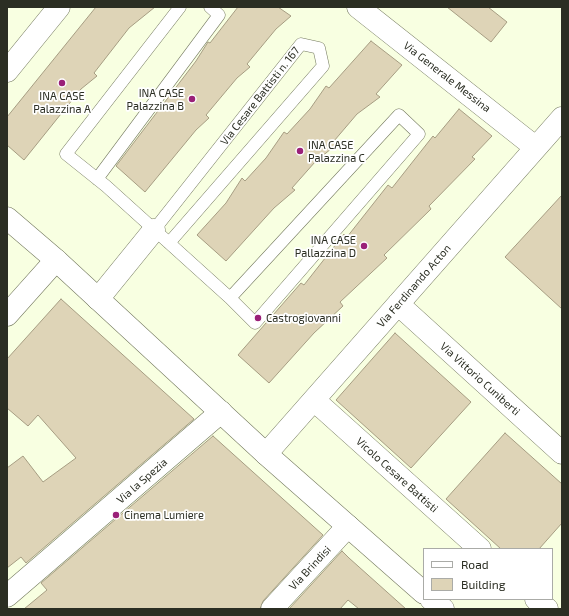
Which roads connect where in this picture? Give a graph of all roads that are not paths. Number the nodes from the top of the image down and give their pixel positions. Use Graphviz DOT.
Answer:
graph roads {
  1 [pos="59,7"];
  2 [pos="180,7"];
  3 [pos="210,7"];
  4 [pos="358,7"];
  5 [pos="7,71"];
  6 [pos="562,118"];
  7 [pos="535,147"];
  8 [pos="101,182"];
  9 [pos="7,218"];
  10 [pos="161,236"];
  11 [pos="56,260"];
  12 [pos="230,298"];
  13 [pos="98,299"];
  14 [pos="398,304"];
  15 [pos="7,315"];
  16 [pos="314,400"];
  17 [pos="221,412"];
  18 [pos="562,453"];
  19 [pos="266,454"];
  20 [pos="348,526"];
  21 [pos="479,548"];
  22 [pos="423,592"];
  23 [pos="7,596"];
  24 [pos="432,600"];
  25 [pos="537,600"];
  26 [pos="272,609"];
  27 [pos="443,609"];
  28 [pos="547,609"];
  1 -- 5 [label="street"];
  2 -- 8 [label="lane"];
  3 -- 8 [label="lane"];
  4 -- 7 [label="street, Via Generale Messina"];
  6 -- 7 [label="street, Via Ferdinando Acton"];
  7 -- 14 [label="street, Via Ferdinando Acton"];
  8 -- 10 [label="lane"];
  9 -- 11 [label="street"];
  10 -- 10 [label="lane, Via Cesare Battisti n. 167"];
  10 -- 12 [label="lane"];
  10 -- 13 [label="street"];
  11 -- 13 [label="street"];
  11 -- 15 [label="street"];
  12 -- 12 [label="lane"];
  13 -- 17 [label="street"];
  14 -- 16 [label="street, Via Ferdinando Acton"];
  14 -- 18 [label="street, Via Vittorio Cuniberti"];
  16 -- 19 [label="street, Via Ferdinando Acton"];
  16 -- 21 [label="street, Vicolo Cesare Battisti"];
  17 -- 19 [label="street"];
  17 -- 23 [label="street, Via la Spezia"];
  19 -- 20 [label="street"];
  20 -- 22 [label="street"];
  20 -- 26 [label="street, Via Brindisi"];
  24 -- 27 [label="street"];
  25 -- 28 [label="street"];
}
